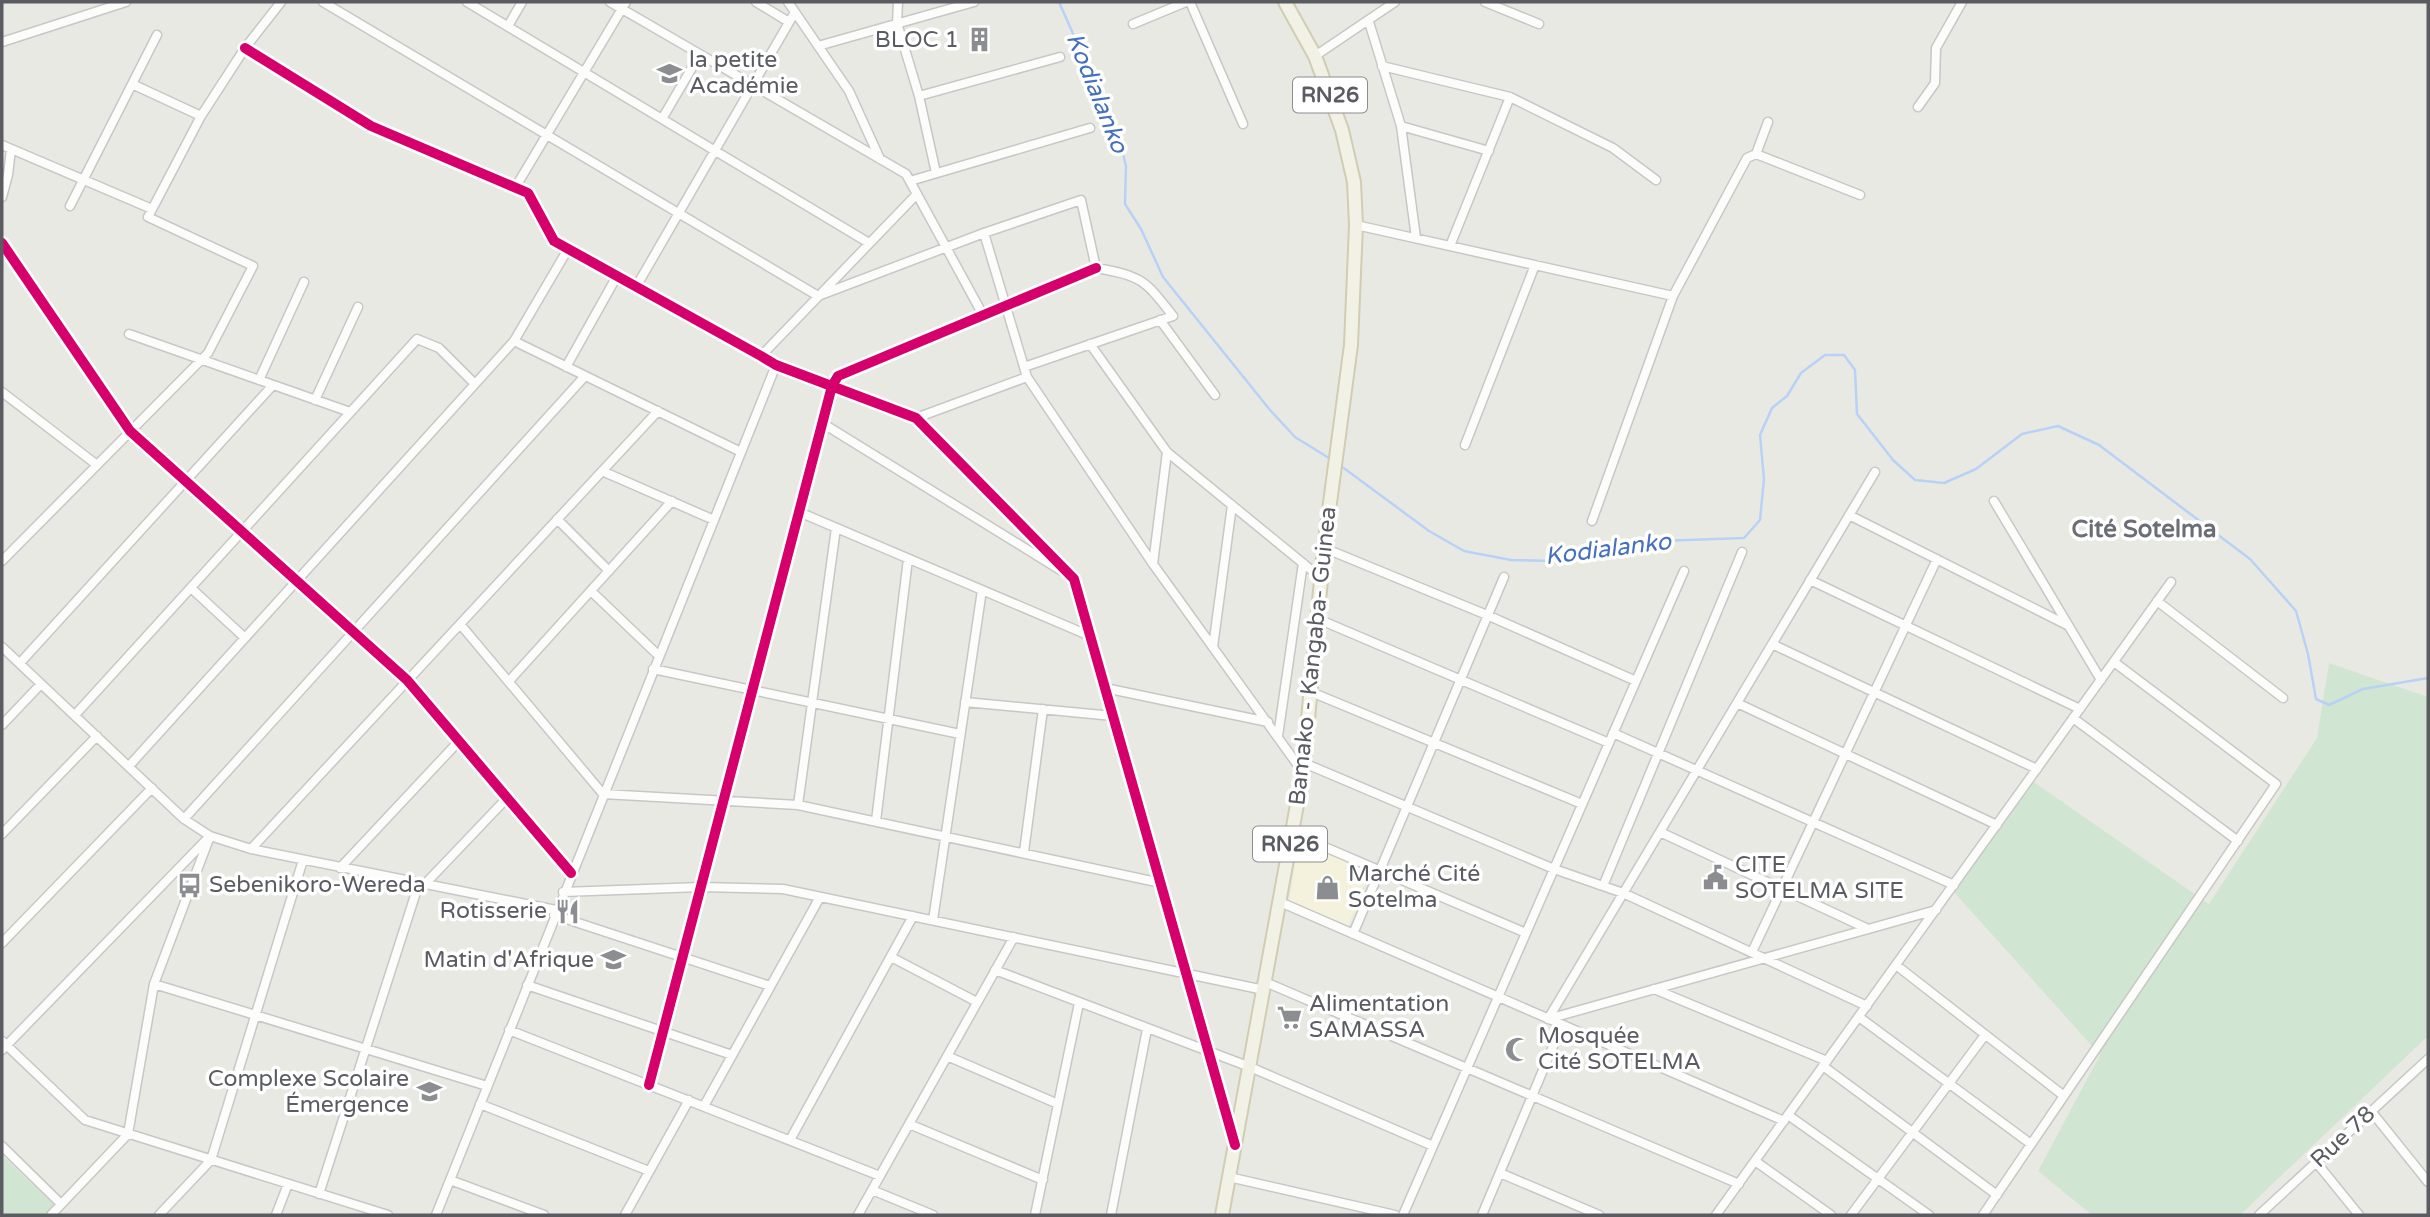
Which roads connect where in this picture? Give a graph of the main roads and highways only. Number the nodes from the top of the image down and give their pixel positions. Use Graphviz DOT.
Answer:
graph roads {
  1 [pos="1285,2"];
  2 [pos="1222,1215"];
  1 -- 2 [label="main road, Bamako - Kangaba- Guinea / RN26"];
}
